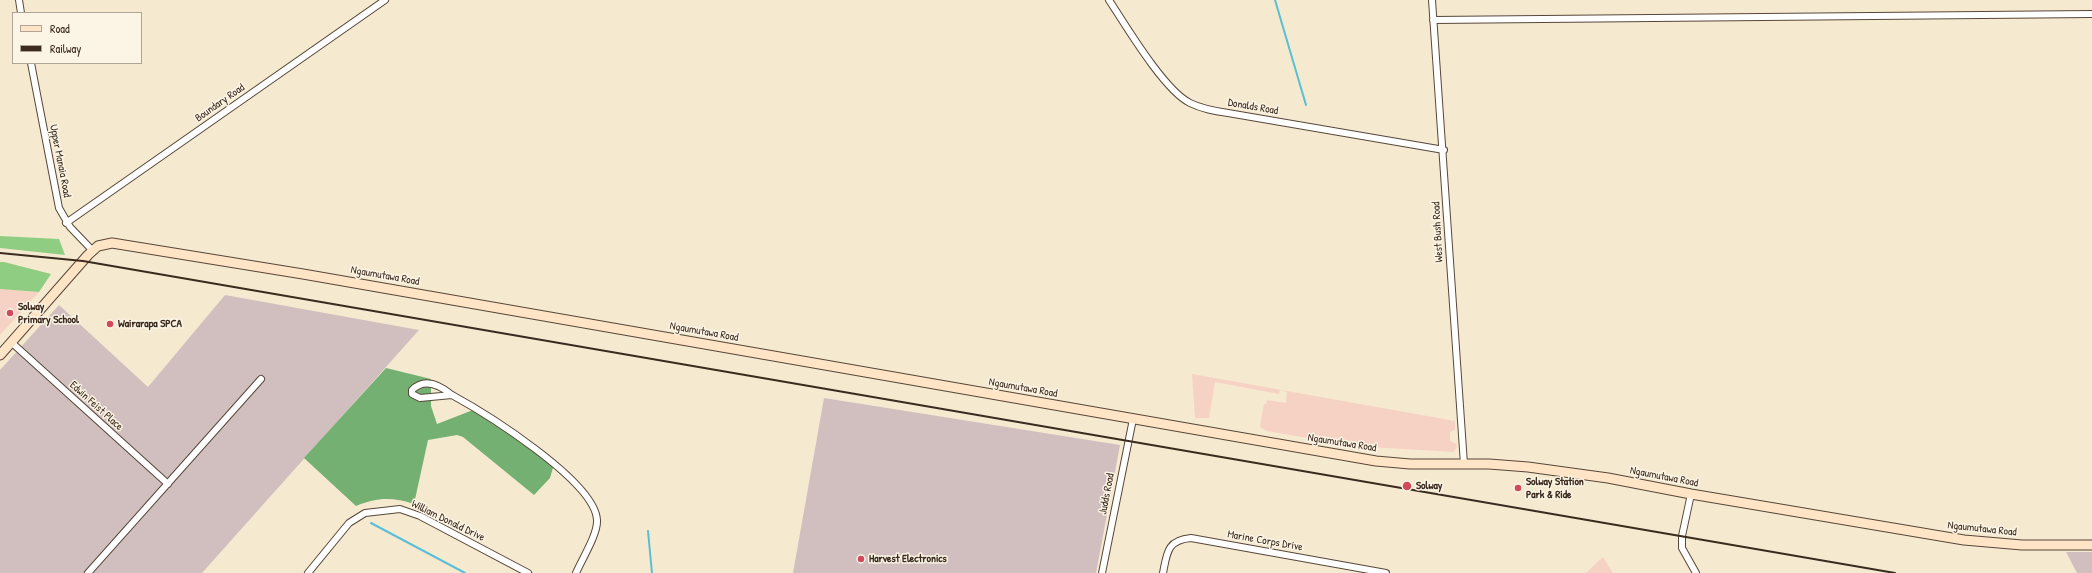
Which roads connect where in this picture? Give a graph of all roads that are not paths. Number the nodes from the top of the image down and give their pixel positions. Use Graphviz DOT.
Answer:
graph roads {
  1 [pos="19,0"];
  2 [pos="386,0"];
  3 [pos="1109,0"];
  4 [pos="1432,0"];
  5 [pos="22,12"];
  6 [pos="2092,14"];
  7 [pos="1434,20"];
  8 [pos="31,64"];
  9 [pos="1444,150"];
  10 [pos="66,222"];
  11 [pos="93,251"];
  12 [pos="11,342"];
  13 [pos="0,354"];
  14 [pos="261,379"];
  15 [pos="452,395"];
  16 [pos="1133,419"];
  17 [pos="1464,464"];
  18 [pos="168,484"];
  19 [pos="1691,494"];
  20 [pos="2092,545"];
  21 [pos="88,573"];
  22 [pos="308,573"];
  23 [pos="528,573"];
  24 [pos="576,573"];
  25 [pos="1102,573"];
  26 [pos="1163,573"];
  27 [pos="1386,573"];
  28 [pos="1696,573"];
  1 -- 5 [label="street"];
  2 -- 10 [label="street, Boundary Road"];
  3 -- 9 [label="street, Donalds Road"];
  4 -- 7 [label="street, West Bush Road"];
  6 -- 7 [label="street"];
  7 -- 9 [label="street, West Bush Road"];
  8 -- 10 [label="street, Upper Manaia Road"];
  9 -- 17 [label="street, West Bush Road"];
  10 -- 11 [label="street, Upper Manaia Road"];
  11 -- 12 [label="main road, Ngaumutawa Road"];
  11 -- 16 [label="main road, Ngaumutawa Road"];
  12 -- 13 [label="main road, Ngaumutawa Road"];
  12 -- 18 [label="street, Edwin Feist Place"];
  14 -- 18 [label="street"];
  15 -- 15 [label="street"];
  15 -- 24 [label="street"];
  16 -- 17 [label="main road, Ngaumutawa Road"];
  16 -- 25 [label="street, Judds Road"];
  17 -- 19 [label="main road, Ngaumutawa Road"];
  18 -- 21 [label="street"];
  19 -- 20 [label="main road, Ngaumutawa Road"];
  19 -- 28 [label="street"];
  22 -- 23 [label="street, William Donald Drive"];
  26 -- 27 [label="street, Marine Corps Drive"];
}
